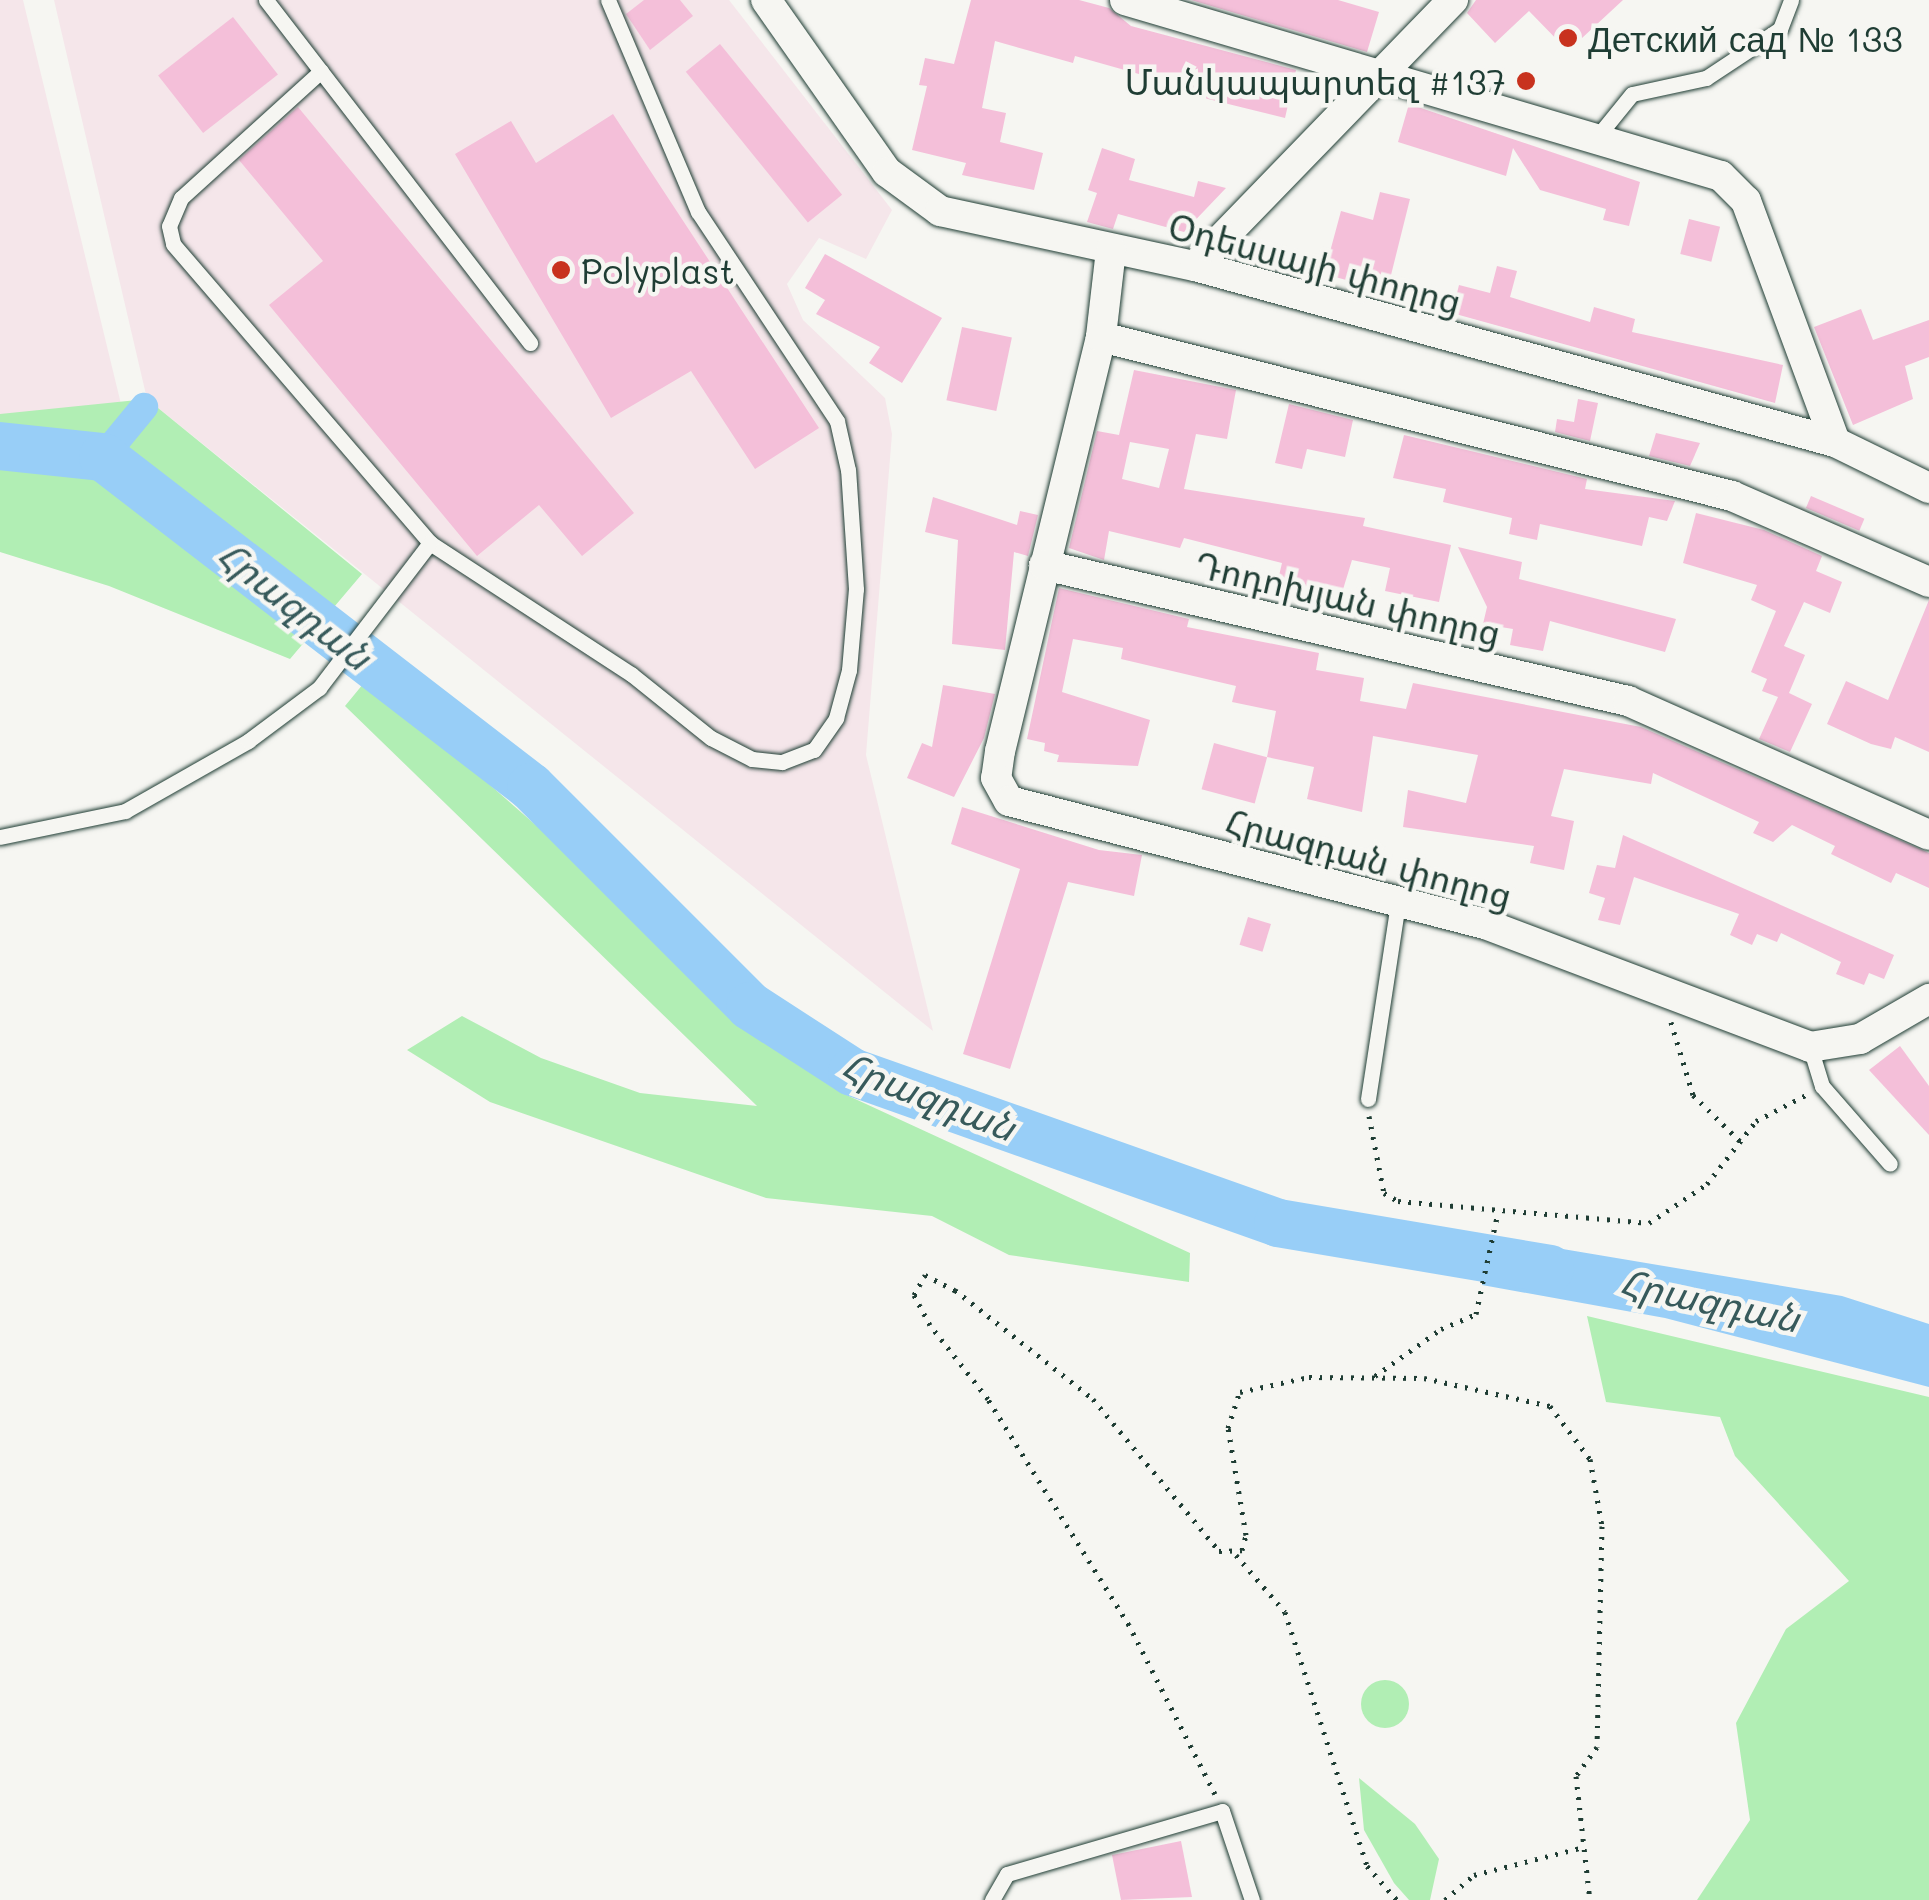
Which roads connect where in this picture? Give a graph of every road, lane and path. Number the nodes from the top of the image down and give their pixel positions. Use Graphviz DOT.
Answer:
graph roads {
  1 [pos="266,0"];
  2 [pos="608,0"];
  3 [pos="766,0"];
  4 [pos="1125,0"];
  5 [pos="1453,0"];
  6 [pos="1791,0"];
  7 [pos="321,71"];
  8 [pos="1378,74"];
  9 [pos="1597,136"];
  10 [pos="1111,250"];
  11 [pos="1195,266"];
  12 [pos="1101,338"];
  13 [pos="530,344"];
  14 [pos="1835,442"];
  15 [pos="1929,488"];
  16 [pos="430,543"];
  17 [pos="1044,565"];
  18 [pos="1929,582"];
  19 [pos="1929,835"];
  20 [pos="0,837"];
  21 [pos="1398,902"];
  22 [pos="1658,991"];
  23 [pos="1929,998"];
  24 [pos="1810,1047"];
  25 [pos="1822,1086"];
  26 [pos="1368,1099"];
  27 [pos="1740,1141"];
  28 [pos="1890,1164"];
  29 [pos="1498,1212"];
  30 [pos="1373,1378"];
  31 [pos="1235,1554"];
  32 [pos="1222,1811"];
  33 [pos="1585,1847"];
  34 [pos="992,1900"];
  35 [pos="1252,1900"];
  36 [pos="1397,1900"];
  37 [pos="1445,1900"];
  38 [pos="1590,1900"];
  1 -- 7 [label="lane"];
  2 -- 16 [label="lane"];
  3 -- 10 [label="street, Օդեսսայի փողոց"];
  4 -- 8 [label="street"];
  5 -- 8 [label="street"];
  6 -- 9 [label="lane"];
  7 -- 13 [label="lane"];
  7 -- 16 [label="lane"];
  8 -- 9 [label="street"];
  8 -- 11 [label="street"];
  9 -- 14 [label="street"];
  10 -- 11 [label="street, Օդեսսայի փողոց"];
  10 -- 12 [label="street"];
  11 -- 14 [label="street, Օդեսսայի փողոց"];
  12 -- 17 [label="street"];
  12 -- 18 [label="street"];
  14 -- 15 [label="street, Օդեսսայի փողոց"];
  16 -- 20 [label="lane"];
  17 -- 19 [label="street, Դոդոխյան փողոց"];
  17 -- 21 [label="street, Հրազդան փողոց"];
  21 -- 22 [label="street, Հրազդան փողոց"];
  21 -- 26 [label="lane"];
  22 -- 24 [label="street, Հրազդան փողոց"];
  22 -- 27 [label="path"];
  23 -- 24 [label="street, Հրազդան փողոց"];
  24 -- 25 [label="lane"];
  25 -- 27 [label="path"];
  25 -- 28 [label="lane"];
  26 -- 29 [label="path"];
  27 -- 29 [label="path"];
  29 -- 30 [label="path"];
  30 -- 31 [label="path"];
  30 -- 33 [label="path"];
  31 -- 32 [label="path"];
  31 -- 36 [label="path"];
  32 -- 34 [label="lane"];
  32 -- 35 [label="lane"];
  33 -- 37 [label="path"];
  33 -- 38 [label="path"];
}
